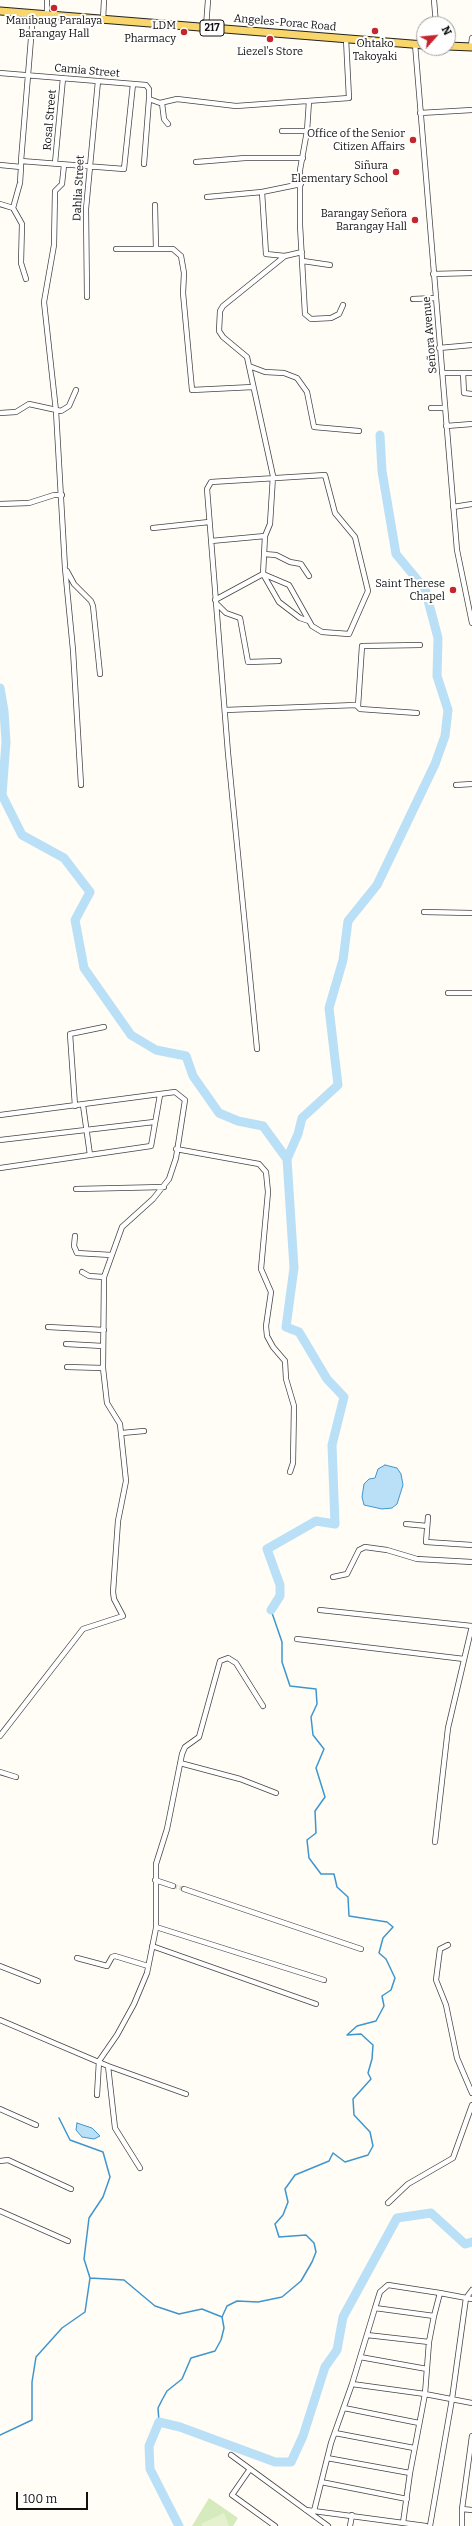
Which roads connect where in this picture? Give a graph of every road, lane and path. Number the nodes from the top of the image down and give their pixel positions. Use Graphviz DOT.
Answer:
graph roads {
  1 [pos="47,0"];
  2 [pos="104,0"];
  3 [pos="208,0"];
  4 [pos="434,0"];
  5 [pos="0,11"];
  6 [pos="33,14"];
  7 [pos="47,15"];
  8 [pos="435,16"];
  9 [pos="103,20"];
  10 [pos="206,27"];
  11 [pos="472,38"];
  12 [pos="346,39"];
  13 [pos="415,44"];
  14 [pos="456,46"];
  15 [pos="471,47"];
  16 [pos="0,73"];
  17 [pos="27,75"];
  18 [pos="63,78"];
  19 [pos="98,81"];
  20 [pos="133,84"];
  21 [pos="149,98"];
  22 [pos="309,101"];
  23 [pos="162,103"];
  24 [pos="472,110"];
  25 [pos="420,113"];
  26 [pos="168,124"];
  27 [pos="282,131"];
  28 [pos="307,131"];
  29 [pos="303,158"];
  30 [pos="21,161"];
  31 [pos="196,162"];
  32 [pos="55,163"];
  33 [pos="144,164"];
  34 [pos="0,165"];
  35 [pos="64,165"];
  36 [pos="89,166"];
  37 [pos="21,167"];
  38 [pos="301,184"];
  39 [pos="262,192"];
  40 [pos="207,196"];
  41 [pos="0,204"];
  42 [pos="155,205"];
  43 [pos="14,208"];
  44 [pos="116,249"];
  45 [pos="156,249"];
  46 [pos="302,252"];
  47 [pos="285,256"];
  48 [pos="303,261"];
  49 [pos="330,265"];
  50 [pos="472,273"];
  51 [pos="433,274"];
  52 [pos="26,279"];
  53 [pos="86,297"];
  54 [pos="436,298"];
  55 [pos="413,299"];
  56 [pos="343,305"];
  57 [pos="472,346"];
  58 [pos="439,348"];
  59 [pos="249,366"];
  60 [pos="442,373"];
  61 [pos="472,373"];
  62 [pos="463,374"];
  63 [pos="253,387"];
  64 [pos="76,390"];
  65 [pos="472,394"];
  66 [pos="432,408"];
  67 [pos="444,408"];
  68 [pos="56,412"];
  69 [pos="0,414"];
  70 [pos="472,424"];
  71 [pos="446,426"];
  72 [pos="359,431"];
  73 [pos="273,476"];
  74 [pos="62,496"];
  75 [pos="0,504"];
  76 [pos="472,504"];
  77 [pos="453,507"];
  78 [pos="209,522"];
  79 [pos="153,528"];
  80 [pos="265,536"];
  81 [pos="211,541"];
  82 [pos="264,554"];
  83 [pos="65,568"];
  84 [pos="263,574"];
  85 [pos="308,576"];
  86 [pos="215,602"];
  87 [pos="309,621"];
  88 [pos="472,623"];
  89 [pos="420,645"];
  90 [pos="279,660"];
  91 [pos="100,674"];
  92 [pos="358,706"];
  93 [pos="225,710"];
  94 [pos="417,713"];
  95 [pos="472,784"];
  96 [pos="81,785"];
  97 [pos="456,785"];
  98 [pos="424,912"];
  99 [pos="472,913"];
  100 [pos="448,993"];
  101 [pos="472,993"];
  102 [pos="104,1027"];
  103 [pos="256,1049"];
  104 [pos="160,1094"];
  105 [pos="82,1105"];
  106 [pos="75,1106"];
  107 [pos="0,1115"];
  108 [pos="154,1122"];
  109 [pos="86,1130"];
  110 [pos="0,1140"];
  111 [pos="176,1149"];
  112 [pos="90,1155"];
  113 [pos="0,1168"];
  114 [pos="164,1187"];
  115 [pos="76,1189"];
  116 [pos="75,1236"];
  117 [pos="111,1255"];
  118 [pos="82,1272"];
  119 [pos="104,1277"];
  120 [pos="48,1327"];
  121 [pos="104,1330"];
  122 [pos="66,1344"];
  123 [pos="103,1346"];
  124 [pos="67,1367"];
  125 [pos="102,1368"];
  126 [pos="144,1431"];
  127 [pos="122,1433"];
  128 [pos="290,1472"];
  129 [pos="428,1517"];
  130 [pos="406,1524"];
  131 [pos="427,1526"];
  132 [pos="472,1545"];
  133 [pos="472,1562"];
  134 [pos="332,1577"];
  135 [pos="320,1610"];
  136 [pos="472,1626"];
  137 [pos="296,1639"];
  138 [pos="464,1659"];
  139 [pos="263,1706"];
  140 [pos="0,1736"];
  141 [pos="180,1763"];
  142 [pos="0,1772"];
  143 [pos="16,1777"];
  144 [pos="276,1793"];
  145 [pos="435,1842"];
  146 [pos="155,1880"];
  147 [pos="173,1886"];
  148 [pos="184,1889"];
  149 [pos="156,1927"];
  150 [pos="448,1945"];
  151 [pos="152,1946"];
  152 [pos="361,1949"];
  153 [pos="78,1958"];
  154 [pos="0,1966"];
  155 [pos="148,1966"];
  156 [pos="324,1980"];
  157 [pos="38,1981"];
  158 [pos="316,2004"];
  159 [pos="0,2020"];
  160 [pos="99,2061"];
  161 [pos="108,2066"];
  162 [pos="472,2093"];
  163 [pos="186,2094"];
  164 [pos="97,2095"];
  165 [pos="472,2105"];
  166 [pos="0,2109"];
  167 [pos="36,2125"];
  168 [pos="0,2161"];
  169 [pos="140,2168"];
  170 [pos="71,2189"];
  171 [pos="388,2202"];
  172 [pos="0,2211"];
  173 [pos="68,2241"];
  174 [pos="472,2290"];
  175 [pos="440,2293"];
  176 [pos="466,2298"];
  177 [pos="472,2299"];
  178 [pos="376,2308"];
  179 [pos="434,2316"];
  180 [pos="367,2335"];
  181 [pos="429,2342"];
  182 [pos="360,2358"];
  183 [pos="427,2369"];
  184 [pos="352,2384"];
  185 [pos="424,2394"];
  186 [pos="452,2399"];
  187 [pos="472,2403"];
  188 [pos="344,2408"];
  189 [pos="419,2423"];
  190 [pos="335,2433"];
  191 [pos="472,2436"];
  192 [pos="414,2448"];
  193 [pos="231,2455"];
  194 [pos="327,2458"];
  195 [pos="250,2470"];
  196 [pos="410,2473"];
  197 [pos="321,2482"];
  198 [pos="407,2499"];
  199 [pos="462,2509"];
  200 [pos="306,2510"];
  201 [pos="472,2510"];
  202 [pos="314,2511"];
  203 [pos="352,2515"];
  204 [pos="403,2522"];
  205 [pos="275,2526"];
  206 [pos="328,2526"];
  207 [pos="350,2526"];
  208 [pos="426,2526"];
  209 [pos="430,2526"];
  210 [pos="462,2526"];
  1 -- 7 [label="street"];
  2 -- 9 [label="street"];
  3 -- 10 [label="street"];
  4 -- 8 [label="street"];
  5 -- 6 [label="main road, Angeles-Porac Road / 217"];
  6 -- 7 [label="main road, Angeles-Porac Road / 217"];
  6 -- 17 [label="street"];
  7 -- 9 [label="main road, Angeles-Porac Road / 217"];
  9 -- 10 [label="main road, Angeles-Porac Road / 217"];
  10 -- 12 [label="main road, Angeles-Porac Road / 217"];
  11 -- 15 [label="street"];
  12 -- 13 [label="main road, Angeles-Porac Road / 217"];
  12 -- 22 [label="street"];
  13 -- 25 [label="street, Señora Avenue"];
  14 -- 15 [label="main road"];
  16 -- 17 [label="street, Camia Street"];
  17 -- 18 [label="street, Camia Street"];
  17 -- 30 [label="street"];
  18 -- 19 [label="street, Camia Street"];
  18 -- 32 [label="street, Rosal Street"];
  19 -- 20 [label="street, Camia Street"];
  19 -- 36 [label="street, Dahlia Street"];
  20 -- 21 [label="street, Camia Street"];
  20 -- 36 [label="street"];
  21 -- 23 [label="street"];
  21 -- 33 [label="street"];
  22 -- 23 [label="street"];
  22 -- 28 [label="street"];
  23 -- 26 [label="street"];
  24 -- 25 [label="street"];
  25 -- 51 [label="street, Señora Avenue"];
  27 -- 28 [label="street"];
  28 -- 29 [label="street"];
  29 -- 31 [label="street"];
  29 -- 38 [label="street"];
  30 -- 32 [label="street"];
  30 -- 37 [label="street"];
  32 -- 35 [label="street"];
  34 -- 37 [label="street"];
  35 -- 36 [label="street"];
  35 -- 68 [label="street"];
  36 -- 53 [label="street, Dahlia Street"];
  37 -- 43 [label="street"];
  38 -- 39 [label="street"];
  38 -- 46 [label="street"];
  39 -- 40 [label="street"];
  39 -- 47 [label="street"];
  41 -- 43 [label="street"];
  42 -- 45 [label="street"];
  43 -- 52 [label="street"];
  44 -- 45 [label="street"];
  45 -- 63 [label="street"];
  46 -- 47 [label="street"];
  46 -- 48 [label="street"];
  47 -- 59 [label="street"];
  48 -- 49 [label="street"];
  48 -- 56 [label="street"];
  50 -- 51 [label="street"];
  51 -- 54 [label="street, Señora Avenue"];
  54 -- 55 [label="street"];
  54 -- 58 [label="street, Señora Avenue"];
  57 -- 58 [label="street"];
  58 -- 60 [label="street, Señora Avenue"];
  59 -- 63 [label="street"];
  59 -- 72 [label="street"];
  60 -- 62 [label="street"];
  60 -- 67 [label="street, Señora Avenue"];
  61 -- 62 [label="street"];
  62 -- 65 [label="street"];
  63 -- 73 [label="street"];
  64 -- 68 [label="street"];
  66 -- 67 [label="street"];
  67 -- 71 [label="street, Señora Avenue"];
  68 -- 69 [label="street"];
  68 -- 74 [label="street"];
  70 -- 71 [label="street"];
  71 -- 77 [label="street, Señora Avenue"];
  73 -- 78 [label="street"];
  73 -- 80 [label="street"];
  73 -- 87 [label="street"];
  74 -- 75 [label="street"];
  74 -- 83 [label="street"];
  76 -- 77 [label="street"];
  77 -- 88 [label="street, Señora Avenue"];
  78 -- 79 [label="street"];
  78 -- 81 [label="street"];
  80 -- 81 [label="street"];
  80 -- 82 [label="street"];
  81 -- 86 [label="street"];
  82 -- 84 [label="street"];
  82 -- 85 [label="street"];
  83 -- 91 [label="street"];
  83 -- 96 [label="street"];
  84 -- 86 [label="street"];
  84 -- 87 [label="street"];
  84 -- 87 [label="street"];
  86 -- 90 [label="street"];
  86 -- 93 [label="street"];
  89 -- 92 [label="street"];
  92 -- 93 [label="street"];
  92 -- 94 [label="street"];
  93 -- 103 [label="street"];
  95 -- 97 [label="street"];
  98 -- 99 [label="street"];
  100 -- 101 [label="street"];
  102 -- 106 [label="street"];
  104 -- 105 [label="street"];
  104 -- 108 [label="street"];
  104 -- 111 [label="street"];
  105 -- 106 [label="street"];
  105 -- 109 [label="street"];
  106 -- 107 [label="street"];
  108 -- 109 [label="street"];
  108 -- 112 [label="street"];
  109 -- 110 [label="street"];
  109 -- 112 [label="street"];
  111 -- 114 [label="street"];
  111 -- 128 [label="street"];
  112 -- 113 [label="street"];
  114 -- 115 [label="street"];
  114 -- 117 [label="street"];
  116 -- 117 [label="street"];
  117 -- 119 [label="street"];
  118 -- 119 [label="street"];
  119 -- 121 [label="street"];
  120 -- 121 [label="street"];
  121 -- 123 [label="street"];
  122 -- 123 [label="street"];
  123 -- 125 [label="street"];
  124 -- 125 [label="street"];
  125 -- 127 [label="street"];
  126 -- 127 [label="street"];
  127 -- 140 [label="street"];
  129 -- 131 [label="street"];
  130 -- 131 [label="street"];
  131 -- 132 [label="street"];
  133 -- 134 [label="street"];
  135 -- 136 [label="street"];
  136 -- 138 [label="street"];
  137 -- 138 [label="street"];
  138 -- 145 [label="street"];
  139 -- 141 [label="street"];
  141 -- 144 [label="street"];
  141 -- 146 [label="street"];
  142 -- 143 [label="street"];
  146 -- 147 [label="street"];
  146 -- 149 [label="street"];
  148 -- 152 [label="street"];
  149 -- 151 [label="street"];
  149 -- 156 [label="street"];
  150 -- 162 [label="street"];
  151 -- 155 [label="street"];
  151 -- 158 [label="street"];
  153 -- 155 [label="street"];
  154 -- 157 [label="street"];
  155 -- 160 [label="street"];
  159 -- 160 [label="street"];
  160 -- 161 [label="street"];
  160 -- 164 [label="street"];
  161 -- 163 [label="street"];
  161 -- 169 [label="street"];
  165 -- 171 [label="street"];
  166 -- 167 [label="street"];
  168 -- 170 [label="street"];
  172 -- 173 [label="street"];
  174 -- 176 [label="street"];
  175 -- 176 [label="street"];
  175 -- 178 [label="street"];
  175 -- 179 [label="street"];
  176 -- 177 [label="street"];
  176 -- 186 [label="street"];
  178 -- 179 [label="street"];
  178 -- 180 [label="street"];
  179 -- 181 [label="street"];
  180 -- 181 [label="street"];
  180 -- 182 [label="street"];
  181 -- 183 [label="street"];
  182 -- 183 [label="street"];
  182 -- 184 [label="street"];
  183 -- 185 [label="street"];
  184 -- 185 [label="street"];
  184 -- 188 [label="street"];
  185 -- 186 [label="street"];
  185 -- 189 [label="street"];
  186 -- 187 [label="street"];
  186 -- 209 [label="street"];
  188 -- 189 [label="street"];
  188 -- 190 [label="street"];
  189 -- 192 [label="street"];
  190 -- 192 [label="street"];
  190 -- 194 [label="street"];
  191 -- 199 [label="street"];
  192 -- 196 [label="street"];
  193 -- 195 [label="street"];
  194 -- 196 [label="street"];
  194 -- 197 [label="street"];
  195 -- 200 [label="street"];
  195 -- 205 [label="street"];
  196 -- 198 [label="street"];
  197 -- 198 [label="street"];
  197 -- 202 [label="street"];
  198 -- 204 [label="street"];
  199 -- 201 [label="street"];
  199 -- 210 [label="street"];
  200 -- 202 [label="street"];
  200 -- 206 [label="street"];
  202 -- 203 [label="street"];
  203 -- 204 [label="street"];
  203 -- 207 [label="street"];
  204 -- 208 [label="street"];
}
